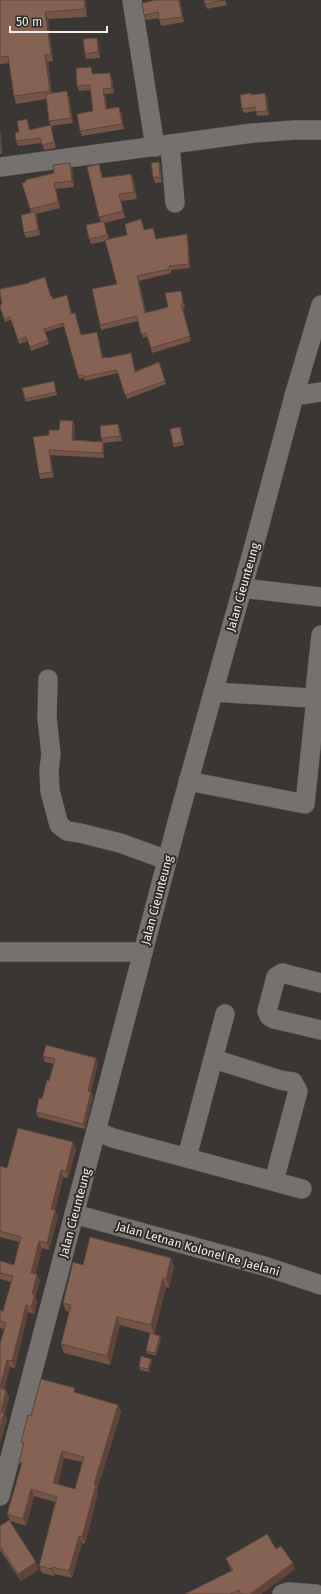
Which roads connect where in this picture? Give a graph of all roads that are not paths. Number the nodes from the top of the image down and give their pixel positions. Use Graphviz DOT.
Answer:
graph roads {
  1 [pos="132,0"];
  2 [pos="321,130"];
  3 [pos="162,146"];
  4 [pos="0,167"];
  5 [pos="175,203"];
  6 [pos="321,305"];
  7 [pos="321,392"];
  8 [pos="294,396"];
  9 [pos="242,588"];
  10 [pos="321,597"];
  11 [pos="321,635"];
  12 [pos="48,679"];
  13 [pos="213,692"];
  14 [pos="317,706"];
  15 [pos="188,781"];
  16 [pos="167,860"];
  17 [pos="0,952"];
  18 [pos="143,952"];
  19 [pos="321,983"];
  20 [pos="225,1014"];
  21 [pos="321,1030"];
  22 [pos="214,1059"];
  23 [pos="96,1131"];
  24 [pos="188,1157"];
  25 [pos="274,1181"];
  26 [pos="302,1189"];
  27 [pos="74,1214"];
  28 [pos="321,1285"];
  29 [pos="0,1496"];
  30 [pos="282,1594"];
  31 [pos="316,1594"];
  1 -- 3 [label="street"];
  2 -- 3 [label="street"];
  3 -- 4 [label="street"];
  3 -- 5 [label="street"];
  6 -- 8 [label="street, Jalan Cieunteung"];
  7 -- 8 [label="street"];
  8 -- 9 [label="street, Jalan Cieunteung"];
  9 -- 10 [label="street"];
  9 -- 13 [label="street, Jalan Cieunteung"];
  11 -- 14 [label="street"];
  12 -- 16 [label="street"];
  13 -- 14 [label="street"];
  13 -- 15 [label="street, Jalan Cieunteung"];
  14 -- 15 [label="street"];
  15 -- 16 [label="street, Jalan Cieunteung"];
  16 -- 18 [label="street, Jalan Cieunteung"];
  17 -- 18 [label="street"];
  18 -- 23 [label="street, Jalan Cieunteung"];
  19 -- 21 [label="street"];
  20 -- 22 [label="street"];
  22 -- 24 [label="street"];
  22 -- 25 [label="street"];
  23 -- 24 [label="street"];
  23 -- 27 [label="street, Jalan Cieunteung"];
  24 -- 25 [label="street"];
  25 -- 26 [label="street"];
  27 -- 28 [label="street, Jalan Letnan Kolonel Re Jaelani"];
  27 -- 29 [label="street, Jalan Cieunteung"];
  30 -- 31 [label="street"];
}
